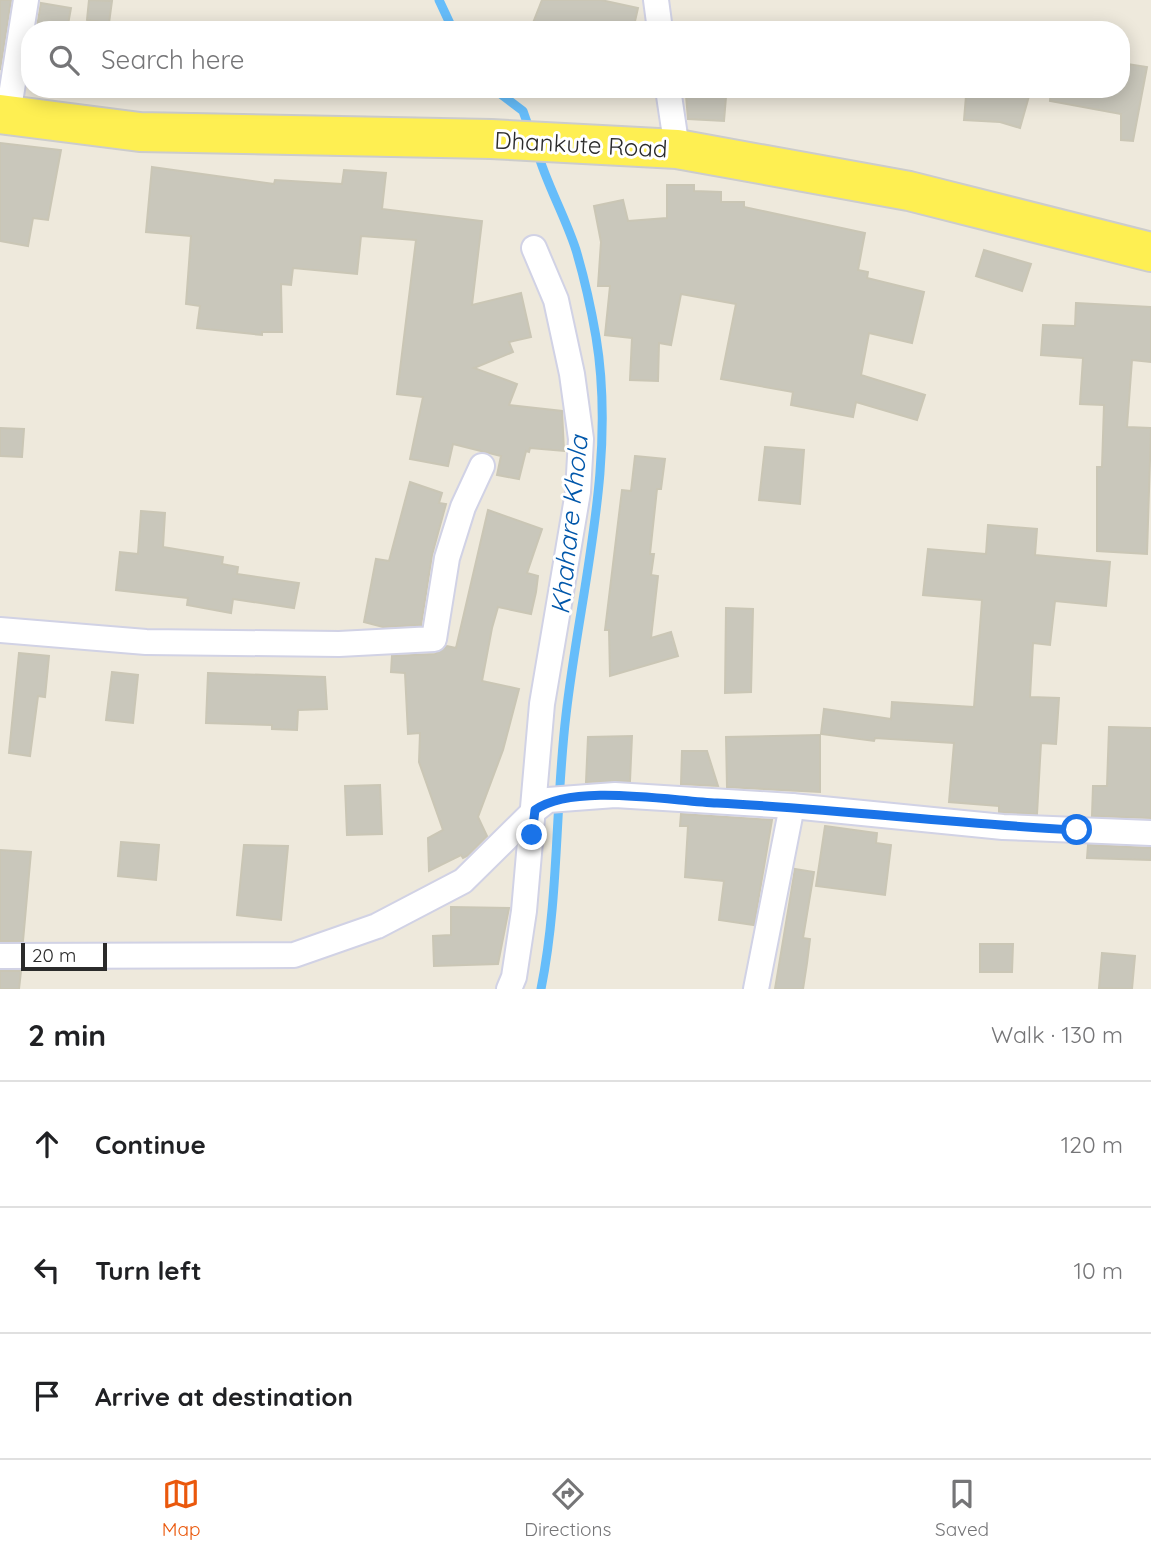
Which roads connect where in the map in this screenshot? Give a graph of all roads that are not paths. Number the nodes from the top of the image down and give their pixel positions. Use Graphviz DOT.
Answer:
graph roads {
  1 [pos="26,0"];
  2 [pos="656,0"];
  3 [pos="22,21"];
  4 [pos="659,21"];
  5 [pos="21,26"];
  6 [pos="669,98"];
  7 [pos="4,114"];
  8 [pos="677,149"];
  9 [pos="534,248"];
  10 [pos="1151,251"];
  11 [pos="482,467"];
  12 [pos="0,630"];
  13 [pos="542,805"];
  14 [pos="792,806"];
  15 [pos="1151,833"];
  16 [pos="0,956"];
  17 [pos="509,989"];
  18 [pos="756,989"];
  1 -- 3 [label="street"];
  2 -- 4 [label="street"];
  5 -- 7 [label="street"];
  6 -- 8 [label="street"];
  7 -- 8 [label="main road, Dhankute Road"];
  8 -- 10 [label="main road, Dhankute Road"];
  9 -- 13 [label="street"];
  11 -- 12 [label="street"];
  13 -- 14 [label="street"];
  13 -- 16 [label="street"];
  13 -- 17 [label="street"];
  14 -- 15 [label="street"];
  14 -- 18 [label="street"];
}
